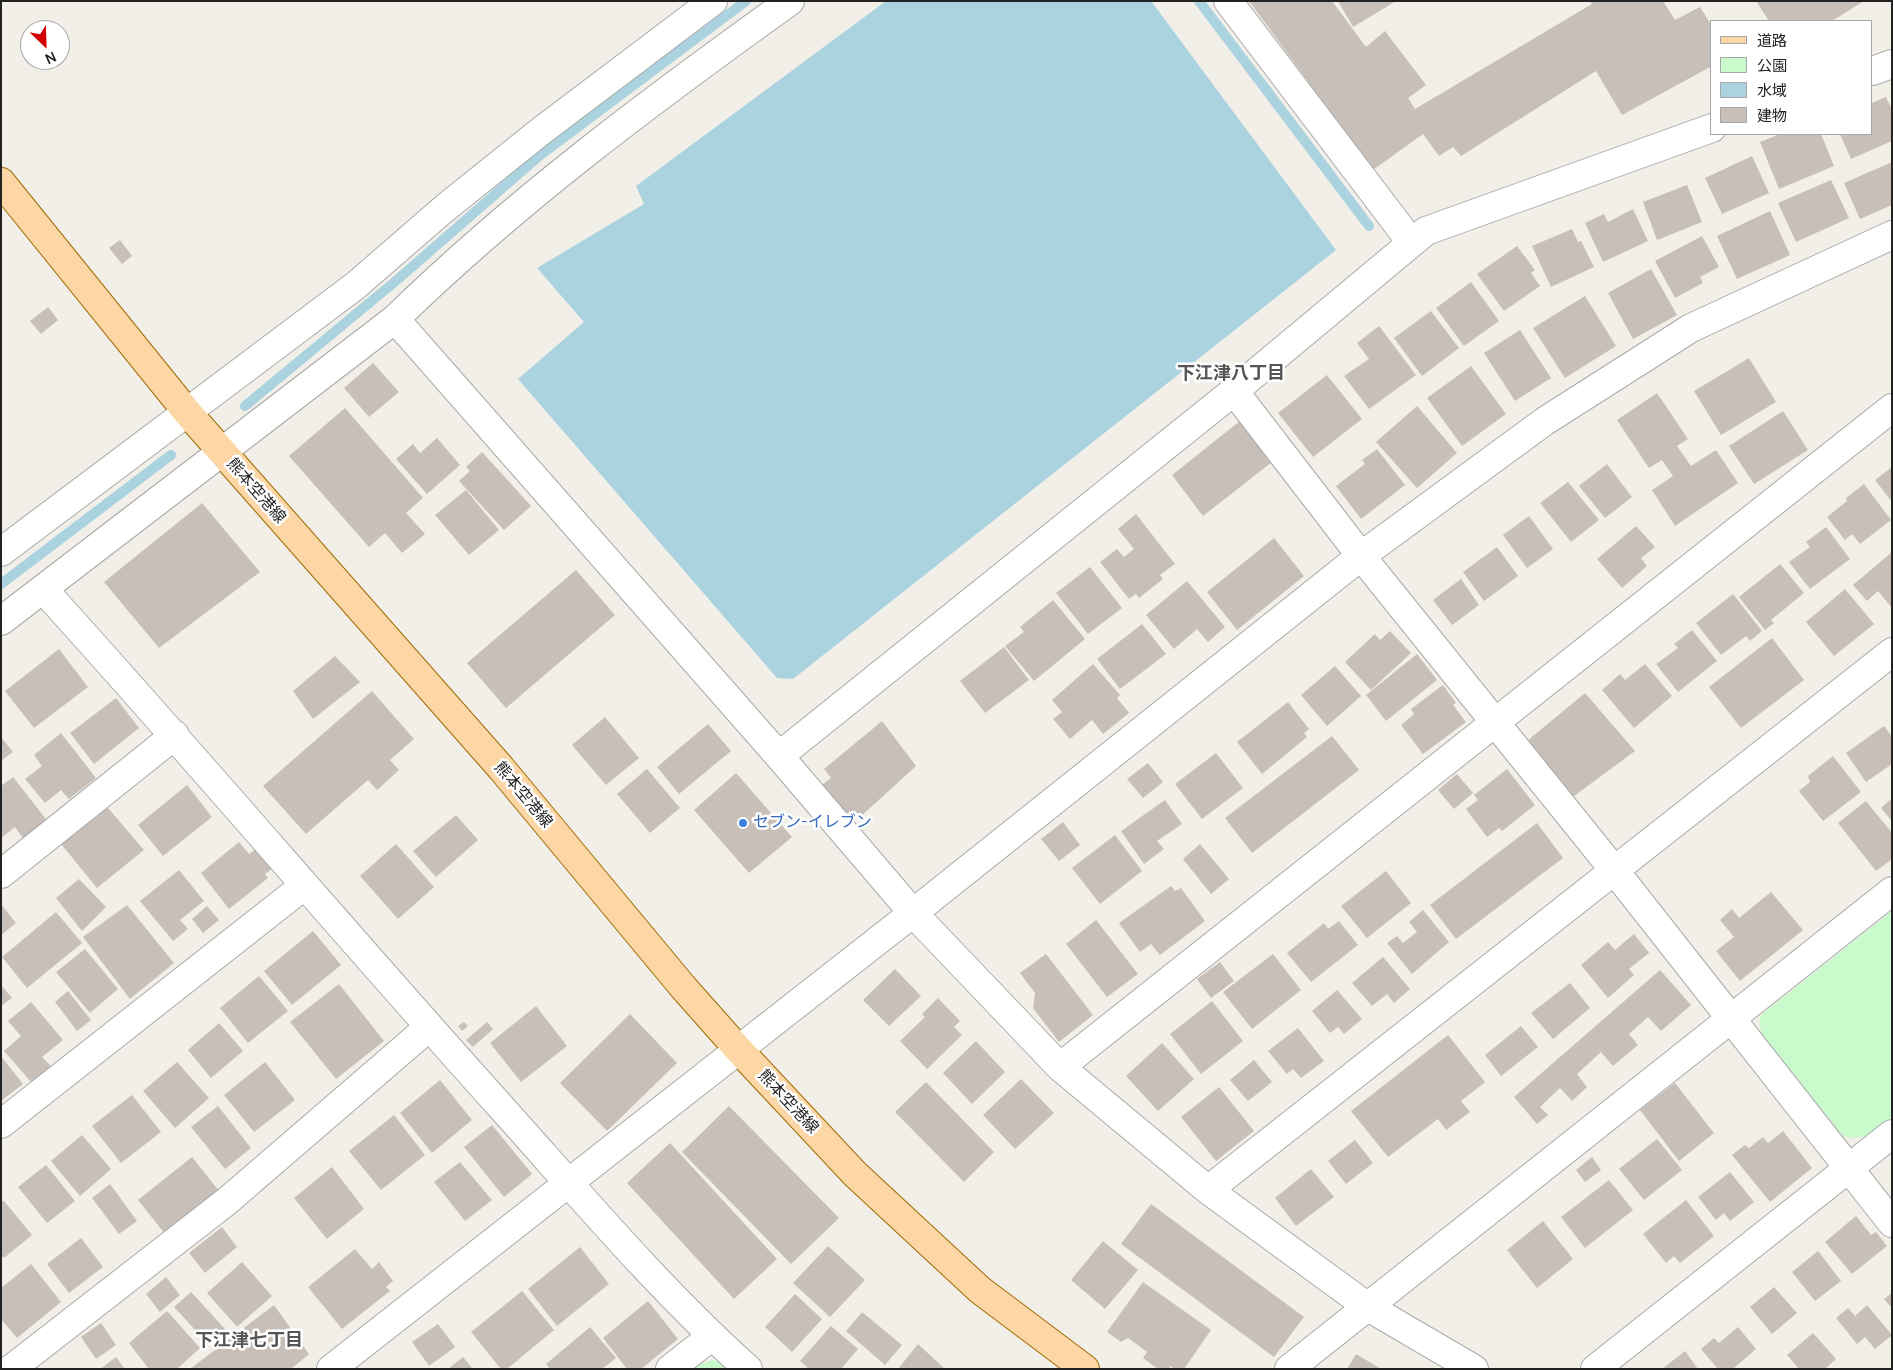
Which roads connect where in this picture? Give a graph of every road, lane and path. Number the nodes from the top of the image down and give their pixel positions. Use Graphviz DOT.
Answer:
graph roads {
  1 [pos="713,1"];
  2 [pos="790,1"];
  3 [pos="1228,1"];
  4 [pos="1892,64"];
  5 [pos="1873,71"];
  6 [pos="1710,129"];
  7 [pos="1,182"];
  8 [pos="1892,235"];
  9 [pos="1411,242"];
  10 [pos="395,319"];
  11 [pos="1234,391"];
  12 [pos="1892,408"];
  13 [pos="187,412"];
  14 [pos="221,451"];
  15 [pos="1,552"];
  16 [pos="1361,556"];
  17 [pos="43,589"];
  18 [pos="1,621"];
  19 [pos="1892,652"];
  20 [pos="1496,722"];
  21 [pos="175,735"];
  22 [pos="779,756"];
  23 [pos="1614,870"];
  24 [pos="1,874"];
  25 [pos="305,885"];
  26 [pos="1892,891"];
  27 [pos="913,913"];
  28 [pos="1731,1017"];
  29 [pos="429,1028"];
  30 [pos="738,1049"];
  31 [pos="1060,1067"];
  32 [pos="1,1124"];
  33 [pos="1892,1134"];
  34 [pos="1848,1169"];
  35 [pos="569,1183"];
  36 [pos="1208,1190"];
  37 [pos="1892,1223"];
  38 [pos="1368,1307"];
  39 [pos="712,1336"];
  40 [pos="21,1365"];
  41 [pos="331,1369"];
  42 [pos="670,1369"];
  43 [pos="748,1369"];
  44 [pos="1085,1369"];
  45 [pos="1289,1369"];
  46 [pos="1474,1369"];
  47 [pos="1595,1369"];
  1 -- 13 [label="street"];
  2 -- 10 [label="street"];
  3 -- 9 [label="street"];
  4 -- 5 [label="street"];
  6 -- 9 [label="street"];
  7 -- 13 [label="main road, 熊本空港線"];
  8 -- 16 [label="street"];
  9 -- 11 [label="street"];
  10 -- 14 [label="street"];
  10 -- 22 [label="street"];
  11 -- 16 [label="street"];
  11 -- 22 [label="street"];
  12 -- 20 [label="street"];
  13 -- 14 [label="main road, 熊本空港線"];
  13 -- 15 [label="street"];
  14 -- 17 [label="street"];
  14 -- 30 [label="main road, 熊本空港線"];
  16 -- 20 [label="street"];
  16 -- 27 [label="street"];
  17 -- 18 [label="street"];
  17 -- 21 [label="street"];
  19 -- 23 [label="street"];
  20 -- 23 [label="street"];
  20 -- 31 [label="street"];
  21 -- 24 [label="street"];
  21 -- 25 [label="street"];
  22 -- 27 [label="street"];
  23 -- 28 [label="street"];
  23 -- 36 [label="street"];
  25 -- 29 [label="street"];
  25 -- 32 [label="street"];
  26 -- 28 [label="street"];
  27 -- 30 [label="street"];
  27 -- 31 [label="street"];
  28 -- 34 [label="street"];
  28 -- 38 [label="street"];
  29 -- 35 [label="street"];
  29 -- 40 [label="street"];
  30 -- 35 [label="street"];
  30 -- 44 [label="main road, 熊本空港線"];
  31 -- 36 [label="street"];
  33 -- 34 [label="street"];
  34 -- 37 [label="street"];
  34 -- 47 [label="street"];
  35 -- 39 [label="street"];
  35 -- 41 [label="street"];
  36 -- 38 [label="street"];
  38 -- 45 [label="street"];
  38 -- 46 [label="street"];
  39 -- 42 [label="street"];
  39 -- 43 [label="street"];
}
